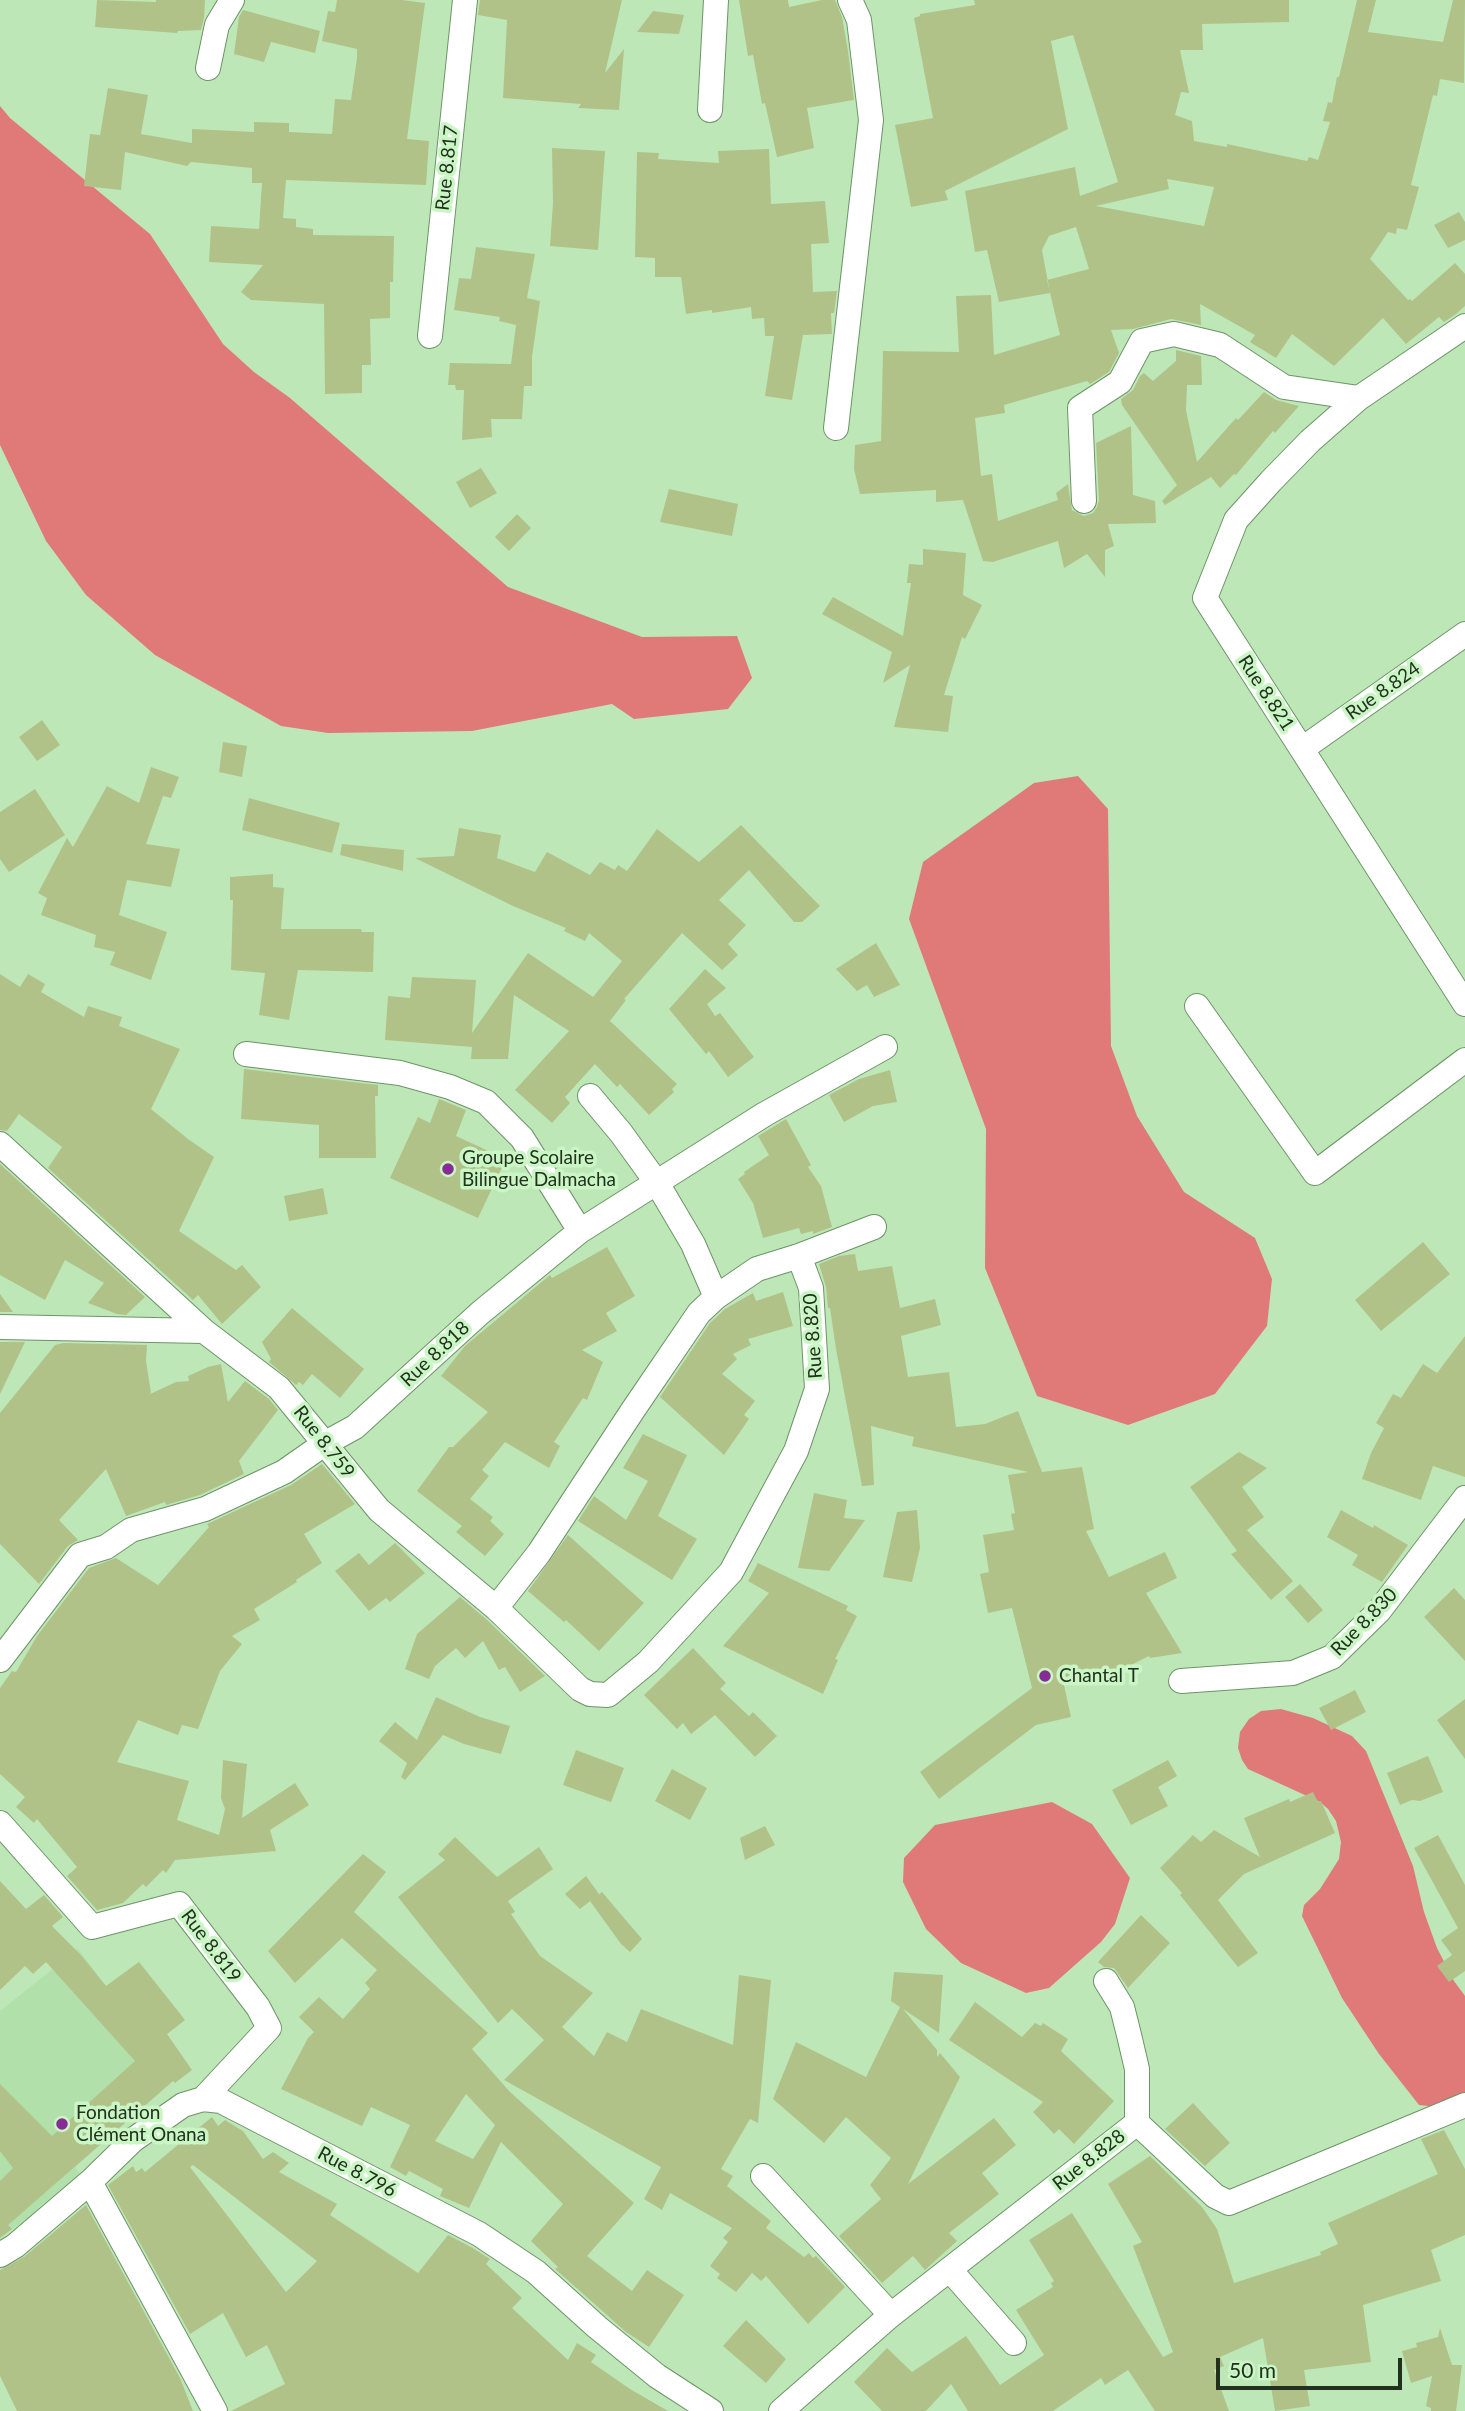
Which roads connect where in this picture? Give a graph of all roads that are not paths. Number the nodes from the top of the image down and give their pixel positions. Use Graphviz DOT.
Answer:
graph roads {
  1 [pos="232,0"];
  2 [pos="465,0"];
  3 [pos="716,0"];
  4 [pos="850,0"];
  5 [pos="208,68"];
  6 [pos="710,110"];
  7 [pos="1465,326"];
  8 [pos="430,336"];
  9 [pos="1359,398"];
  10 [pos="836,428"];
  11 [pos="1084,501"];
  12 [pos="1465,634"];
  13 [pos="1302,749"];
  14 [pos="1465,1004"];
  15 [pos="1197,1006"];
  16 [pos="886,1046"];
  17 [pos="246,1054"];
  18 [pos="1465,1060"];
  19 [pos="590,1096"];
  20 [pos="0,1144"];
  21 [pos="657,1183"];
  22 [pos="874,1227"];
  23 [pos="580,1231"];
  24 [pos="799,1256"];
  25 [pos="716,1297"];
  26 [pos="0,1327"];
  27 [pos="204,1331"];
  28 [pos="324,1444"];
  29 [pos="1465,1498"];
  30 [pos="496,1608"];
  31 [pos="0,1661"];
  32 [pos="1181,1681"];
  33 [pos="599,1695"];
  34 [pos="0,1823"];
  35 [pos="1107,1981"];
  36 [pos="203,2099"];
  37 [pos="1465,2105"];
  38 [pos="1137,2123"];
  39 [pos="763,2176"];
  40 [pos="90,2182"];
  41 [pos="0,2255"];
  42 [pos="950,2270"];
  43 [pos="891,2315"];
  44 [pos="1014,2343"];
  45 [pos="215,2411"];
  46 [pos="712,2411"];
  47 [pos="782,2411"];
  1 -- 5 [label="street"];
  2 -- 8 [label="street, Rue 8.817"];
  3 -- 6 [label="street"];
  4 -- 10 [label="street"];
  7 -- 9 [label="street"];
  9 -- 11 [label="street"];
  9 -- 13 [label="street, Rue 8.821"];
  12 -- 13 [label="street, Rue 8.824"];
  13 -- 14 [label="street, Rue 8.821"];
  15 -- 18 [label="street"];
  16 -- 21 [label="street, Rue 8.818"];
  17 -- 23 [label="street"];
  19 -- 21 [label="street"];
  20 -- 27 [label="street, Rue 8.759"];
  21 -- 23 [label="street, Rue 8.818"];
  21 -- 25 [label="street"];
  22 -- 24 [label="street"];
  23 -- 28 [label="street, Rue 8.818"];
  24 -- 25 [label="street"];
  24 -- 33 [label="street, Rue 8.820"];
  25 -- 30 [label="street"];
  26 -- 27 [label="street"];
  27 -- 28 [label="street, Rue 8.759"];
  28 -- 30 [label="street, Rue 8.759"];
  28 -- 31 [label="street, Rue 8.818"];
  29 -- 32 [label="street, Rue 8.830"];
  30 -- 33 [label="street, Rue 8.759"];
  34 -- 36 [label="street, Rue 8.819"];
  35 -- 38 [label="street"];
  36 -- 40 [label="street"];
  36 -- 46 [label="street, Rue 8.796"];
  37 -- 38 [label="street, Rue 8.828"];
  38 -- 42 [label="street, Rue 8.828"];
  39 -- 43 [label="street"];
  40 -- 41 [label="street"];
  40 -- 45 [label="street"];
  42 -- 43 [label="street, Rue 8.828"];
  42 -- 44 [label="street"];
  43 -- 47 [label="street, Rue 8.828"];
}
